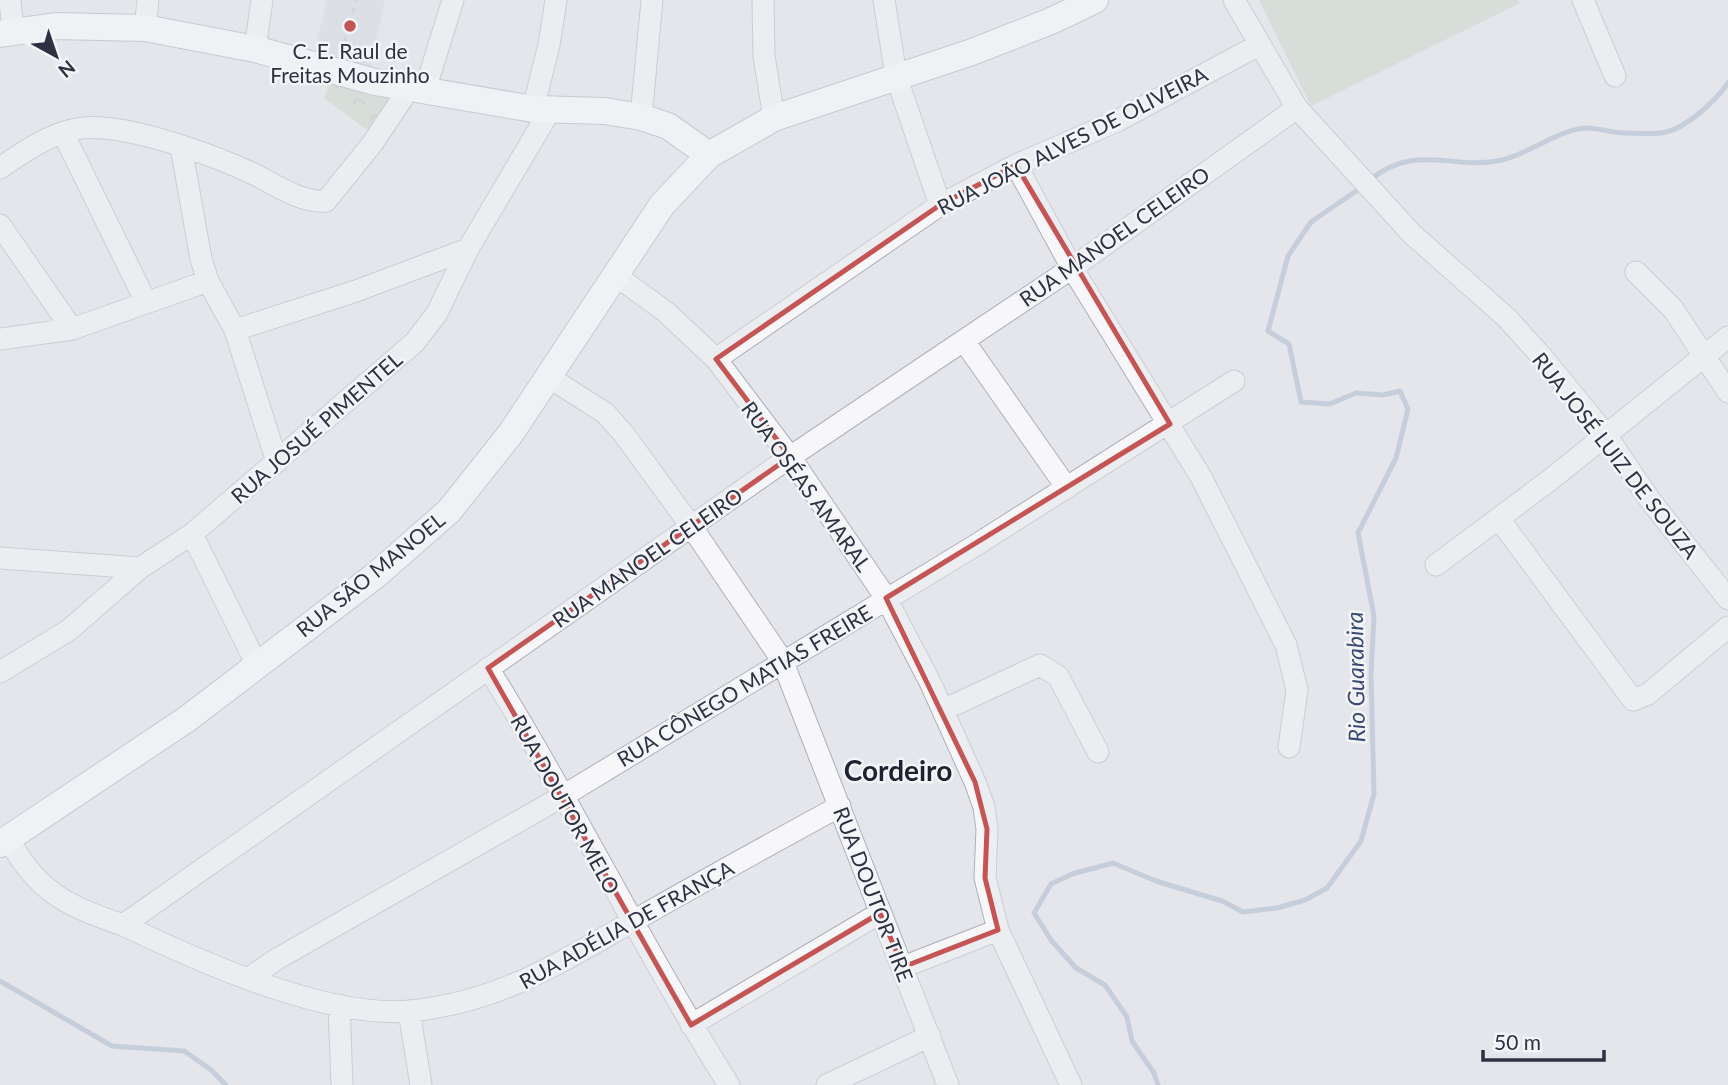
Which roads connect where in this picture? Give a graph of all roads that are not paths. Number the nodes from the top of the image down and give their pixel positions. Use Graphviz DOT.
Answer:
graph roads {
  1 [pos="10,0"];
  2 [pos="148,0"];
  3 [pos="262,0"];
  4 [pos="453,0"];
  5 [pos="556,0"];
  6 [pos="652,0"];
  7 [pos="763,0"];
  8 [pos="884,0"];
  9 [pos="1096,0"];
  10 [pos="1234,0"];
  11 [pos="1583,0"];
  12 [pos="145,28"];
  13 [pos="6,33"];
  14 [pos="1259,45"];
  15 [pos="255,49"];
  16 [pos="897,76"];
  17 [pos="1615,76"];
  18 [pos="418,88"];
  19 [pos="542,108"];
  20 [pos="1297,108"];
  21 [pos="641,117"];
  22 [pos="774,118"];
  23 [pos="63,133"];
  24 [pos="181,147"];
  25 [pos="709,155"];
  26 [pos="1016,165"];
  27 [pos="0,168"];
  28 [pos="940,205"];
  29 [pos="0,225"];
  30 [pos="468,249"];
  31 [pos="1072,268"];
  32 [pos="1636,272"];
  33 [pos="615,275"];
  34 [pos="208,281"];
  35 [pos="146,302"];
  36 [pos="72,329"];
  37 [pos="235,330"];
  38 [pos="1728,337"];
  39 [pos="0,339"];
  40 [pos="964,341"];
  41 [pos="1705,356"];
  42 [pos="716,359"];
  43 [pos="547,376"];
  44 [pos="1234,381"];
  45 [pos="1728,392"];
  46 [pos="1170,424"];
  47 [pos="1606,435"];
  48 [pos="790,457"];
  49 [pos="276,462"];
  50 [pos="1067,488"];
  51 [pos="1499,519"];
  52 [pos="691,526"];
  53 [pos="192,534"];
  54 [pos="0,558"];
  55 [pos="1436,565"];
  56 [pos="140,568"];
  57 [pos="886,598"];
  58 [pos="1728,599"];
  59 [pos="1728,626"];
  60 [pos="782,660"];
  61 [pos="257,665"];
  62 [pos="488,668"];
  63 [pos="0,672"];
  64 [pos="943,710"];
  65 [pos="1289,747"];
  66 [pos="1098,752"];
  67 [pos="563,796"];
  68 [pos="840,806"];
  69 [pos="4,841"];
  70 [pos="880,913"];
  71 [pos="633,921"];
  72 [pos="123,925"];
  73 [pos="998,930"];
  74 [pos="903,967"];
  75 [pos="249,978"];
  76 [pos="339,1005"];
  77 [pos="409,1011"];
  78 [pos="691,1025"];
  79 [pos="930,1037"];
  80 [pos="342,1085"];
  81 [pos="421,1085"];
  82 [pos="729,1085"];
  83 [pos="827,1085"];
  84 [pos="948,1085"];
  85 [pos="1071,1085"];
  1 -- 13 [label="street"];
  2 -- 12 [label="street"];
  3 -- 15 [label="street"];
  4 -- 18 [label="street"];
  5 -- 19 [label="street, RUA JOSUÉ PIMENTEL"];
  6 -- 21 [label="street"];
  7 -- 22 [label="street"];
  8 -- 16 [label="street"];
  9 -- 16 [label="main road, RUA SÃO MANOEL"];
  10 -- 14 [label="street, RUA JOSÉ LUIZ DE SOUZA"];
  11 -- 17 [label="street"];
  12 -- 13 [label="main road"];
  12 -- 15 [label="main road"];
  14 -- 20 [label="street, RUA JOSÉ LUIZ DE SOUZA"];
  14 -- 26 [label="street, RUA JOÃO ALVES DE OLIVEIRA"];
  15 -- 18 [label="main road"];
  16 -- 22 [label="main road, RUA SÃO MANOEL"];
  16 -- 28 [label="street"];
  18 -- 19 [label="main road"];
  18 -- 24 [label="street"];
  19 -- 21 [label="main road"];
  19 -- 30 [label="street, RUA JOSUÉ PIMENTEL"];
  20 -- 31 [label="street, RUA MANOEL CELEIRO"];
  20 -- 47 [label="street, RUA JOSÉ LUIZ DE SOUZA"];
  21 -- 25 [label="main road"];
  22 -- 25 [label="main road, RUA SÃO MANOEL"];
  23 -- 24 [label="street"];
  23 -- 27 [label="street"];
  23 -- 35 [label="street"];
  24 -- 34 [label="street"];
  25 -- 33 [label="main road, RUA SÃO MANOEL"];
  26 -- 28 [label="street, RUA JOÃO ALVES DE OLIVEIRA"];
  26 -- 31 [label="street"];
  28 -- 42 [label="street, RUA JOÃO ALVES DE OLIVEIRA"];
  29 -- 36 [label="street"];
  30 -- 37 [label="street"];
  30 -- 49 [label="street, RUA JOSUÉ PIMENTEL"];
  31 -- 40 [label="street, RUA MANOEL CELEIRO"];
  31 -- 46 [label="street"];
  32 -- 41 [label="street"];
  33 -- 42 [label="street, RUA OSÉAS AMARAL"];
  33 -- 43 [label="main road, RUA SÃO MANOEL"];
  34 -- 35 [label="street"];
  34 -- 37 [label="street"];
  35 -- 36 [label="street"];
  36 -- 39 [label="street"];
  37 -- 49 [label="street"];
  38 -- 41 [label="street"];
  40 -- 48 [label="street, RUA MANOEL CELEIRO"];
  40 -- 50 [label="street"];
  41 -- 45 [label="street"];
  41 -- 47 [label="street"];
  42 -- 48 [label="street, RUA OSÉAS AMARAL"];
  43 -- 52 [label="street, RUA DOUTOR TIRE"];
  43 -- 61 [label="main road, RUA SÃO MANOEL"];
  44 -- 46 [label="street, RUA CÔNEGO MATIAS FREIRE"];
  46 -- 50 [label="street, RUA CÔNEGO MATIAS FREIRE"];
  46 -- 65 [label="street"];
  47 -- 51 [label="street"];
  47 -- 58 [label="street, RUA JOSÉ LUIZ DE SOUZA"];
  48 -- 52 [label="street, RUA MANOEL CELEIRO"];
  48 -- 57 [label="street, RUA OSÉAS AMARAL"];
  49 -- 53 [label="street, RUA JOSUÉ PIMENTEL"];
  50 -- 57 [label="street, RUA CÔNEGO MATIAS FREIRE"];
  51 -- 55 [label="street"];
  51 -- 59 [label="street"];
  52 -- 60 [label="street, RUA DOUTOR TIRE"];
  52 -- 62 [label="street, RUA MANOEL CELEIRO"];
  53 -- 56 [label="street, RUA JOSUÉ PIMENTEL"];
  53 -- 61 [label="street"];
  54 -- 56 [label="street"];
  56 -- 63 [label="street, RUA JOSUÉ PIMENTEL"];
  57 -- 60 [label="street, RUA CÔNEGO MATIAS FREIRE"];
  57 -- 64 [label="street, RUA OSÉAS AMARAL"];
  60 -- 67 [label="street, RUA CÔNEGO MATIAS FREIRE"];
  60 -- 68 [label="street, RUA DOUTOR TIRE"];
  61 -- 69 [label="main road, RUA SÃO MANOEL"];
  62 -- 67 [label="street, RUA DOUTOR MELO"];
  62 -- 72 [label="street, RUA MANOEL CELEIRO"];
  64 -- 66 [label="street"];
  64 -- 73 [label="street, RUA OSÉAS AMARAL"];
  67 -- 71 [label="street, RUA DOUTOR MELO"];
  67 -- 75 [label="street, RUA CÔNEGO MATIAS FREIRE"];
  68 -- 70 [label="street, RUA DOUTOR TIRE"];
  68 -- 71 [label="street, RUA ADÉLIA DE FRANÇA"];
  69 -- 72 [label="street"];
  70 -- 74 [label="street, RUA DOUTOR TIRE"];
  70 -- 78 [label="street"];
  71 -- 77 [label="street, RUA ADÉLIA DE FRANÇA"];
  71 -- 78 [label="street, RUA DOUTOR MELO"];
  72 -- 75 [label="street, RUA ADÉLIA DE FRANÇA"];
  73 -- 74 [label="street"];
  73 -- 85 [label="street, RUA OSÉAS AMARAL"];
  74 -- 79 [label="street, RUA DOUTOR TIRE"];
  75 -- 76 [label="street, RUA ADÉLIA DE FRANÇA"];
  76 -- 77 [label="street, RUA ADÉLIA DE FRANÇA"];
  76 -- 80 [label="street"];
  77 -- 81 [label="street"];
  78 -- 82 [label="street, RUA DOUTOR MELO"];
  79 -- 83 [label="street"];
  79 -- 84 [label="street, RUA DOUTOR TIRE"];
}
